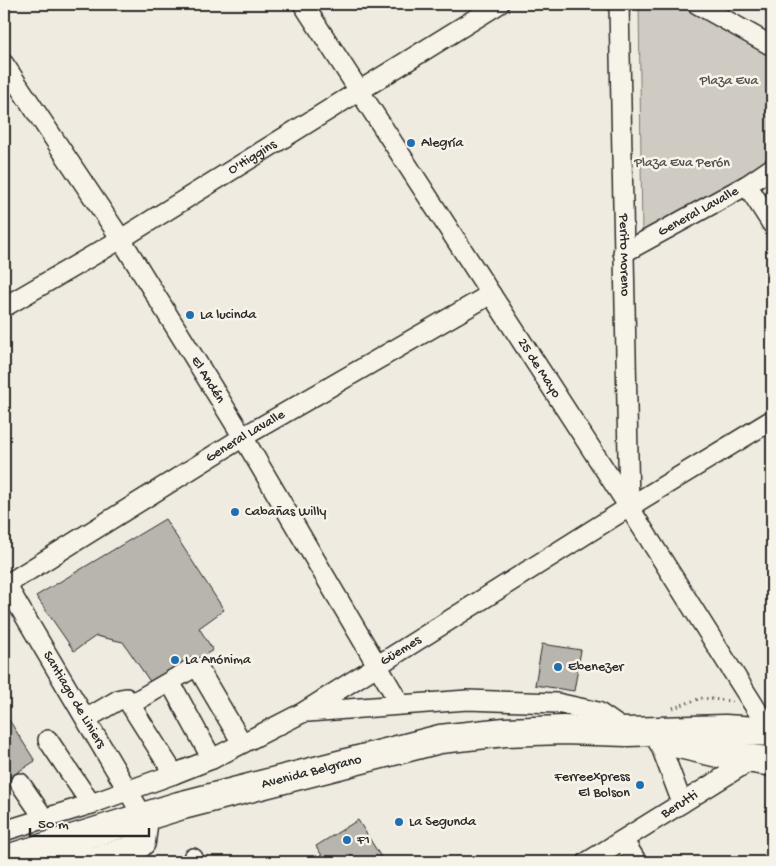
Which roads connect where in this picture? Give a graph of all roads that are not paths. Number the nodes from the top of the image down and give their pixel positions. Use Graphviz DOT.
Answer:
graph roads {
  1 [pos="303,4"];
  2 [pos="499,4"];
  3 [pos="620,4"];
  4 [pos="697,4"];
  5 [pos="772,46"];
  6 [pos="4,64"];
  7 [pos="360,92"];
  8 [pos="772,168"];
  9 [pos="747,185"];
  10 [pos="772,224"];
  11 [pos="121,239"];
  12 [pos="623,253"];
  13 [pos="491,294"];
  14 [pos="4,307"];
  15 [pos="772,420"];
  16 [pos="243,437"];
  17 [pos="629,507"];
  18 [pos="5,584"];
  19 [pos="378,667"];
  20 [pos="170,682"];
  21 [pos="131,704"];
  22 [pos="400,704"];
  23 [pos="302,713"];
  24 [pos="86,719"];
  25 [pos="627,732"];
  26 [pos="658,739"];
  27 [pos="48,740"];
  28 [pos="242,743"];
  29 [pos="768,744"];
  30 [pos="212,758"];
  31 [pos="174,774"];
  32 [pos="20,783"];
  33 [pos="128,790"];
  34 [pos="682,803"];
  35 [pos="92,804"];
  36 [pos="44,818"];
  37 [pos="144,818"];
  38 [pos="4,831"];
  39 [pos="623,840"];
  40 [pos="12,858"];
  41 [pos="587,862"];
  42 [pos="637,862"];
  1 -- 7 [label="street, 25 de Mayo"];
  2 -- 7 [label="street, O'Higgins"];
  3 -- 12 [label="street, Perito Moreno"];
  4 -- 5 [label="street"];
  6 -- 11 [label="street, El Andén"];
  7 -- 11 [label="street, O'Higgins"];
  7 -- 13 [label="street, 25 de Mayo"];
  8 -- 9 [label="street, General Lavalle"];
  9 -- 10 [label="street"];
  9 -- 12 [label="street, General Lavalle"];
  11 -- 14 [label="street, O'Higgins"];
  11 -- 16 [label="street, El Andén"];
  12 -- 17 [label="street, Perito Moreno"];
  13 -- 16 [label="street, General Lavalle"];
  13 -- 17 [label="street, 25 de Mayo"];
  15 -- 17 [label="street, Güemes"];
  16 -- 18 [label="street, General Lavalle"];
  16 -- 19 [label="street, El Andén"];
  17 -- 19 [label="street, Güemes"];
  17 -- 29 [label="street, 25 de Mayo"];
  18 -- 24 [label="street, Santiago de Liniers"];
  19 -- 22 [label="street, El Andén"];
  19 -- 23 [label="street, Güemes"];
  20 -- 21 [label="street"];
  20 -- 28 [label="street"];
  20 -- 30 [label="street"];
  21 -- 24 [label="street"];
  21 -- 31 [label="street"];
  22 -- 23 [label="street"];
  22 -- 25 [label="street"];
  23 -- 28 [label="street, Güemes"];
  24 -- 33 [label="street, Santiago de Liniers"];
  25 -- 26 [label="highway, Avenida Belgrano"];
  25 -- 29 [label="highway, Avenida Belgrano"];
  25 -- 37 [label="highway, Avenida Belgrano"];
  26 -- 29 [label="highway, Avenida Belgrano"];
  26 -- 34 [label="street"];
  27 -- 35 [label="street"];
  28 -- 30 [label="street, Güemes"];
  29 -- 34 [label="street, Berutti"];
  30 -- 31 [label="street, Güemes"];
  31 -- 33 [label="street, Güemes"];
  32 -- 36 [label="street"];
  33 -- 35 [label="street, Güemes"];
  33 -- 37 [label="street, Santiago de Liniers"];
  34 -- 39 [label="street, Berutti"];
  35 -- 36 [label="street, Güemes"];
  36 -- 38 [label="street, Güemes"];
  37 -- 40 [label="highway, Avenida Belgrano"];
  39 -- 41 [label="street, Berutti"];
  39 -- 42 [label="street"];
}
